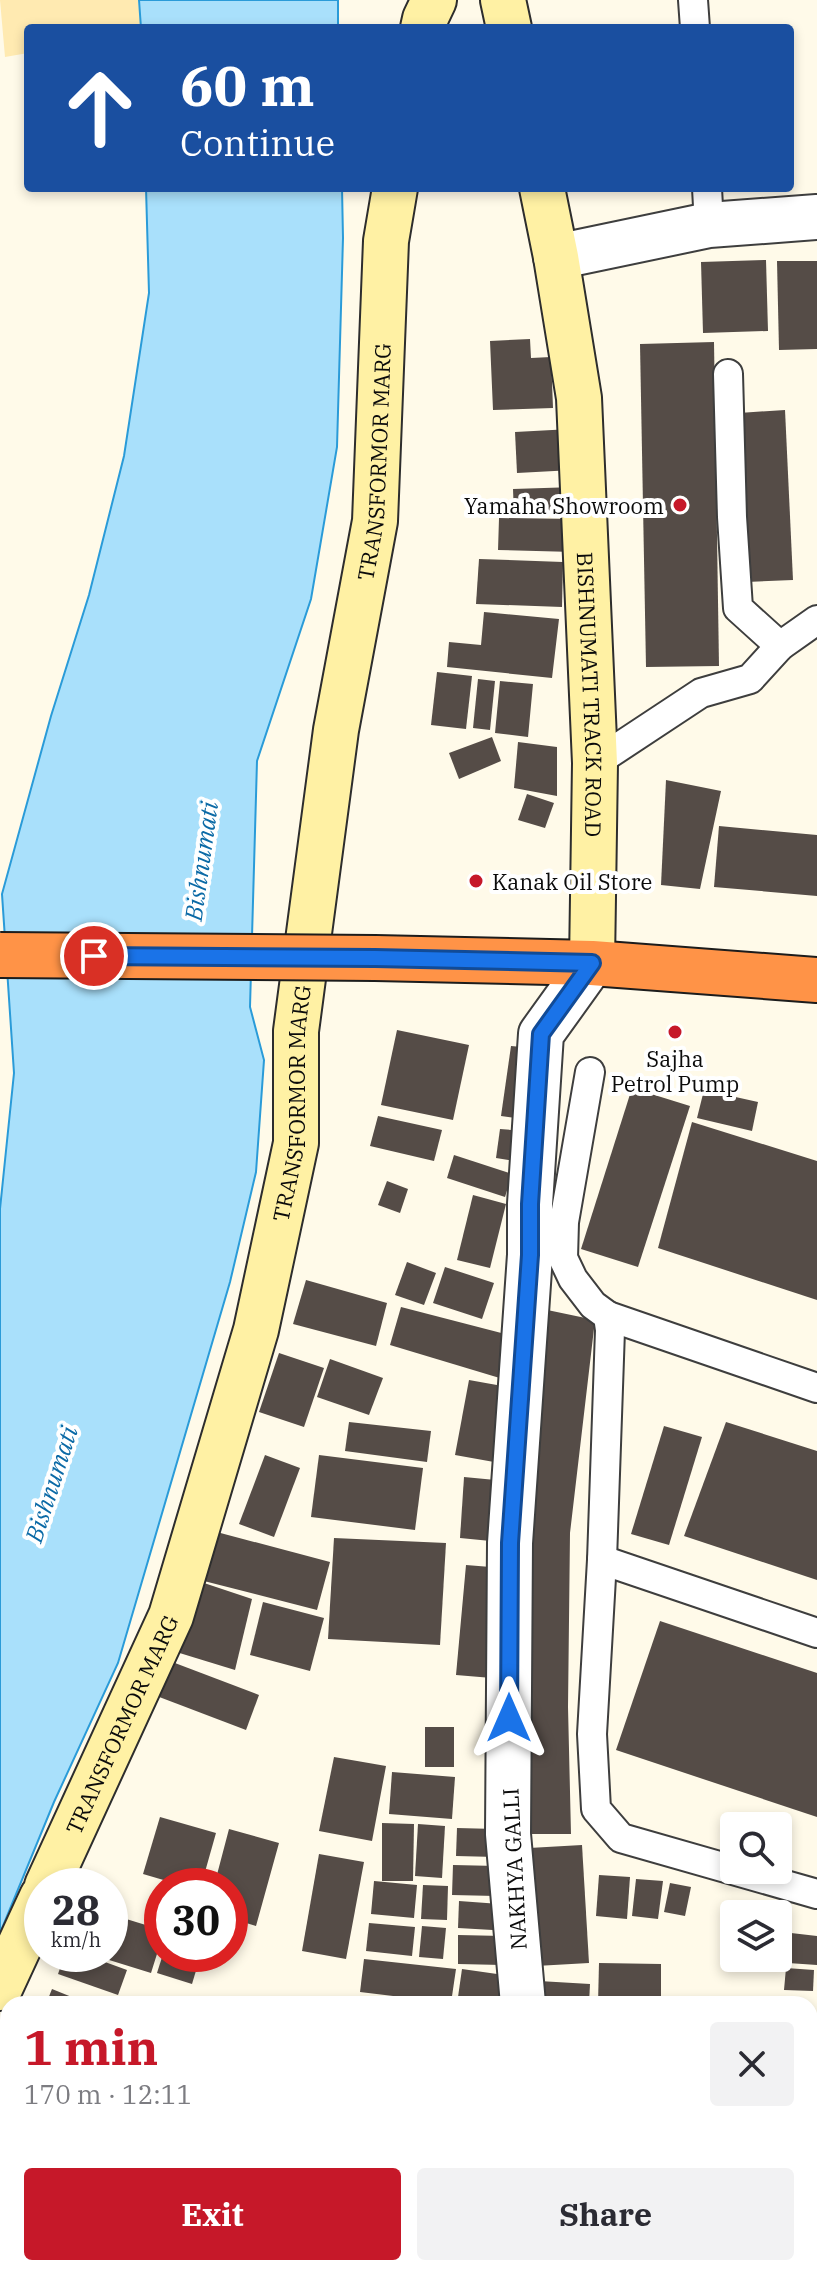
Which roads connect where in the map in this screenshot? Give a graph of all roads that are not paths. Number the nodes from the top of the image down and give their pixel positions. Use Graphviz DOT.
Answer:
graph roads {
  1 [pos="434,0"];
  2 [pos="503,0"];
  3 [pos="693,0"];
  4 [pos="424,24"];
  5 [pos="508,24"];
  6 [pos="695,24"];
  7 [pos="394,192"];
  8 [pos="543,192"];
  9 [pos="708,206"];
  10 [pos="817,217"];
  11 [pos="556,257"];
  12 [pos="728,374"];
  13 [pos="817,620"];
  14 [pos="780,646"];
  15 [pos="595,763"];
  16 [pos="0,955"];
  17 [pos="592,963"];
  18 [pos="817,980"];
  19 [pos="590,1072"];
  20 [pos="608,1316"];
  21 [pos="817,1388"];
  22 [pos="602,1560"];
  23 [pos="817,1633"];
  24 [pos="55,1868"];
  25 [pos="817,1894"];
  26 [pos="24,1936"];
  27 [pos="0,1988"];
  28 [pos="522,1996"];
  1 -- 4 [label="main road"];
  2 -- 5 [label="main road"];
  3 -- 6 [label="lane"];
  7 -- 24 [label="main road, TRANSFORMOR MARG"];
  8 -- 11 [label="main road, BISHNUMATI TRACK ROAD"];
  9 -- 10 [label="street"];
  9 -- 11 [label="street"];
  11 -- 15 [label="main road, BISHNUMATI TRACK ROAD"];
  12 -- 14 [label="lane"];
  13 -- 14 [label="lane"];
  14 -- 15 [label="lane"];
  15 -- 17 [label="main road, BISHNUMATI TRACK ROAD"];
  16 -- 17 [label="highway, bridge"];
  17 -- 18 [label="highway"];
  17 -- 28 [label="street, NAKHYA GALLI"];
  19 -- 20 [label="lane"];
  20 -- 21 [label="lane"];
  20 -- 22 [label="lane"];
  22 -- 23 [label="lane"];
  22 -- 25 [label="lane"];
  26 -- 27 [label="main road"];
}
